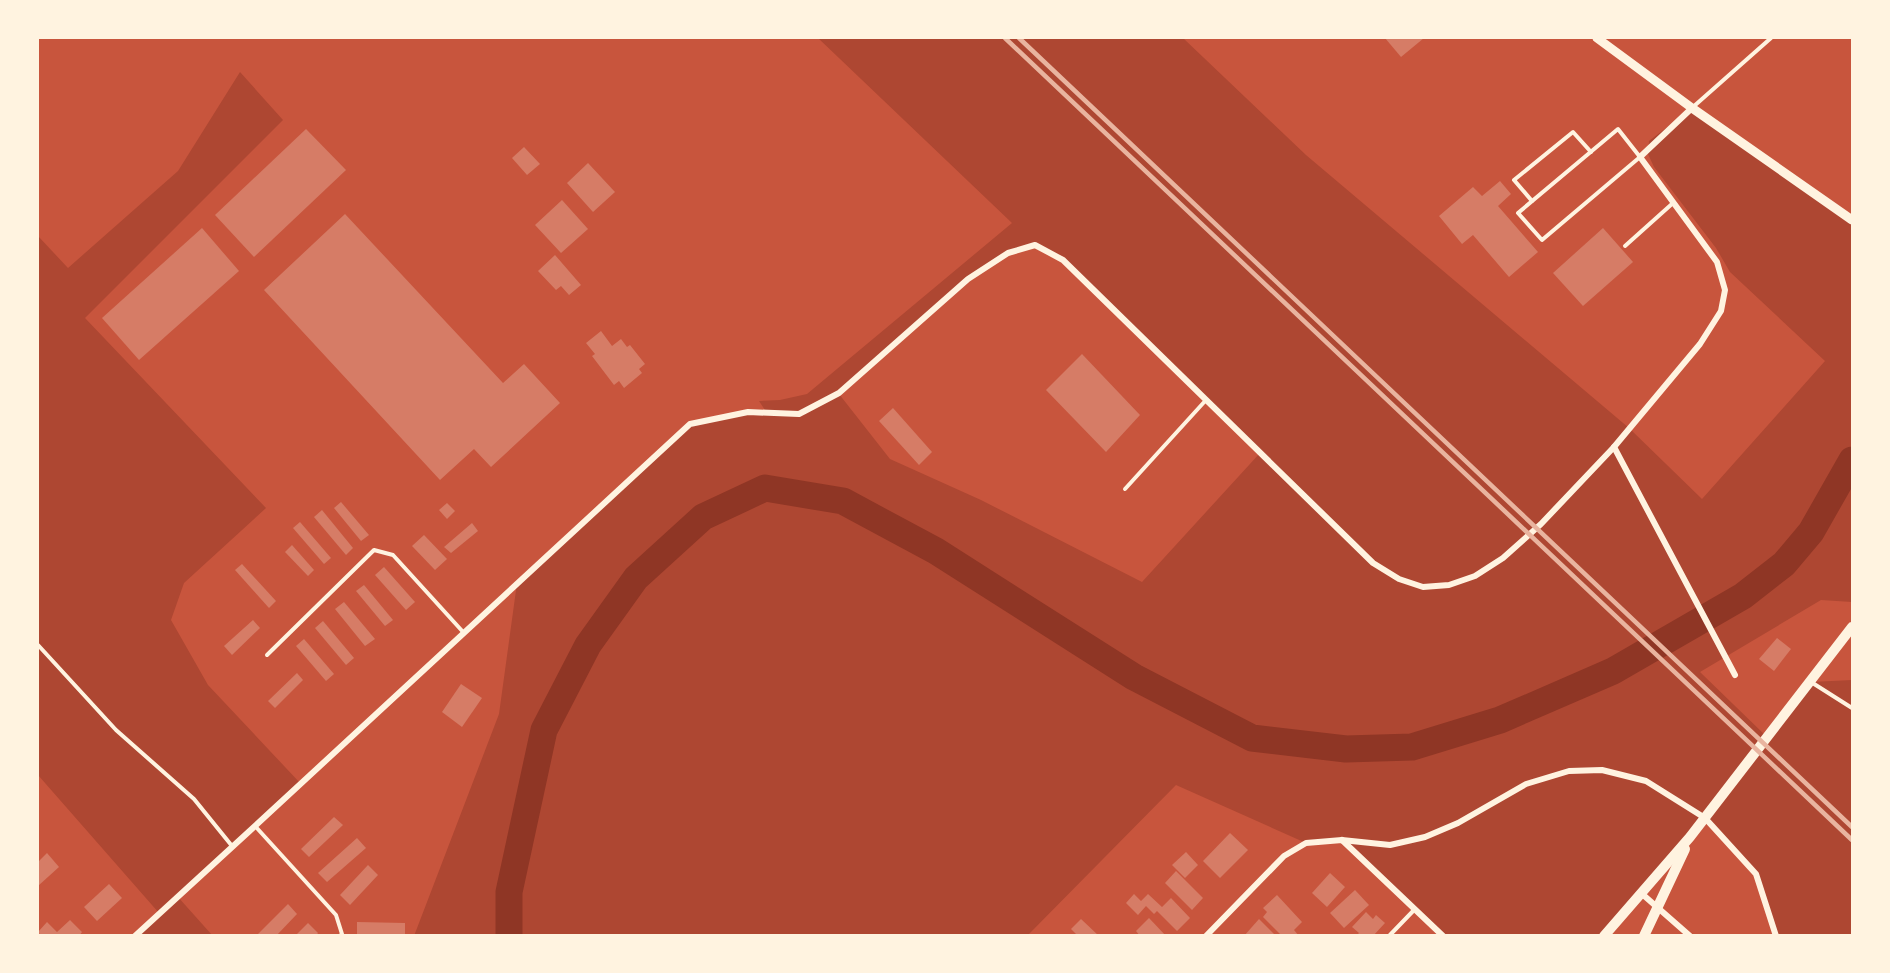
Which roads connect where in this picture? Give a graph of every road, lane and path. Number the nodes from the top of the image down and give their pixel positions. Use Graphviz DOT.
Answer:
graph roads {
  1 [pos="1598,38"];
  2 [pos="1771,38"];
  3 [pos="1692,108"];
  4 [pos="1591,152"];
  5 [pos="1640,157"];
  6 [pos="1532,201"];
  7 [pos="1674,202"];
  8 [pos="1852,220"];
  9 [pos="1624,246"];
  10 [pos="1206,400"];
  11 [pos="1614,447"];
  12 [pos="1125,489"];
  13 [pos="1852,628"];
  14 [pos="464,634"];
  15 [pos="38,645"];
  16 [pos="267,655"];
  17 [pos="1735,675"];
  18 [pos="1811,682"];
  19 [pos="1852,708"];
  20 [pos="1705,818"];
  21 [pos="255,826"];
  22 [pos="1690,837"];
  23 [pos="1342,840"];
  24 [pos="233,847"];
  25 [pos="1641,893"];
  26 [pos="1658,907"];
  27 [pos="1415,909"];
  28 [pos="135,936"];
  29 [pos="340,936"];
  30 [pos="1206,936"];
  31 [pos="1389,936"];
  32 [pos="1443,936"];
  33 [pos="1604,936"];
  34 [pos="1644,936"];
  35 [pos="1690,936"];
  36 [pos="1776,936"];
  1 -- 3 [label="street"];
  2 -- 3 [label="lane"];
  3 -- 5 [label="street"];
  3 -- 8 [label="street"];
  4 -- 5 [label="lane"];
  4 -- 6 [label="lane"];
  4 -- 6 [label="lane"];
  5 -- 6 [label="lane"];
  5 -- 7 [label="street"];
  7 -- 9 [label="lane"];
  7 -- 11 [label="street"];
  10 -- 11 [label="street"];
  10 -- 12 [label="lane"];
  10 -- 14 [label="street"];
  11 -- 17 [label="street"];
  13 -- 18 [label="main road"];
  14 -- 16 [label="lane"];
  14 -- 21 [label="street"];
  15 -- 24 [label="lane"];
  18 -- 19 [label="lane"];
  18 -- 20 [label="main road"];
  20 -- 22 [label="main road"];
  20 -- 23 [label="street"];
  20 -- 36 [label="street"];
  21 -- 24 [label="street"];
  21 -- 29 [label="lane"];
  22 -- 25 [label="main road"];
  22 -- 26 [label="main road"];
  23 -- 27 [label="street"];
  23 -- 30 [label="street"];
  24 -- 28 [label="street"];
  25 -- 26 [label="street"];
  25 -- 33 [label="main road"];
  26 -- 34 [label="main road"];
  26 -- 35 [label="street"];
  27 -- 31 [label="lane"];
  27 -- 32 [label="street"];
}
